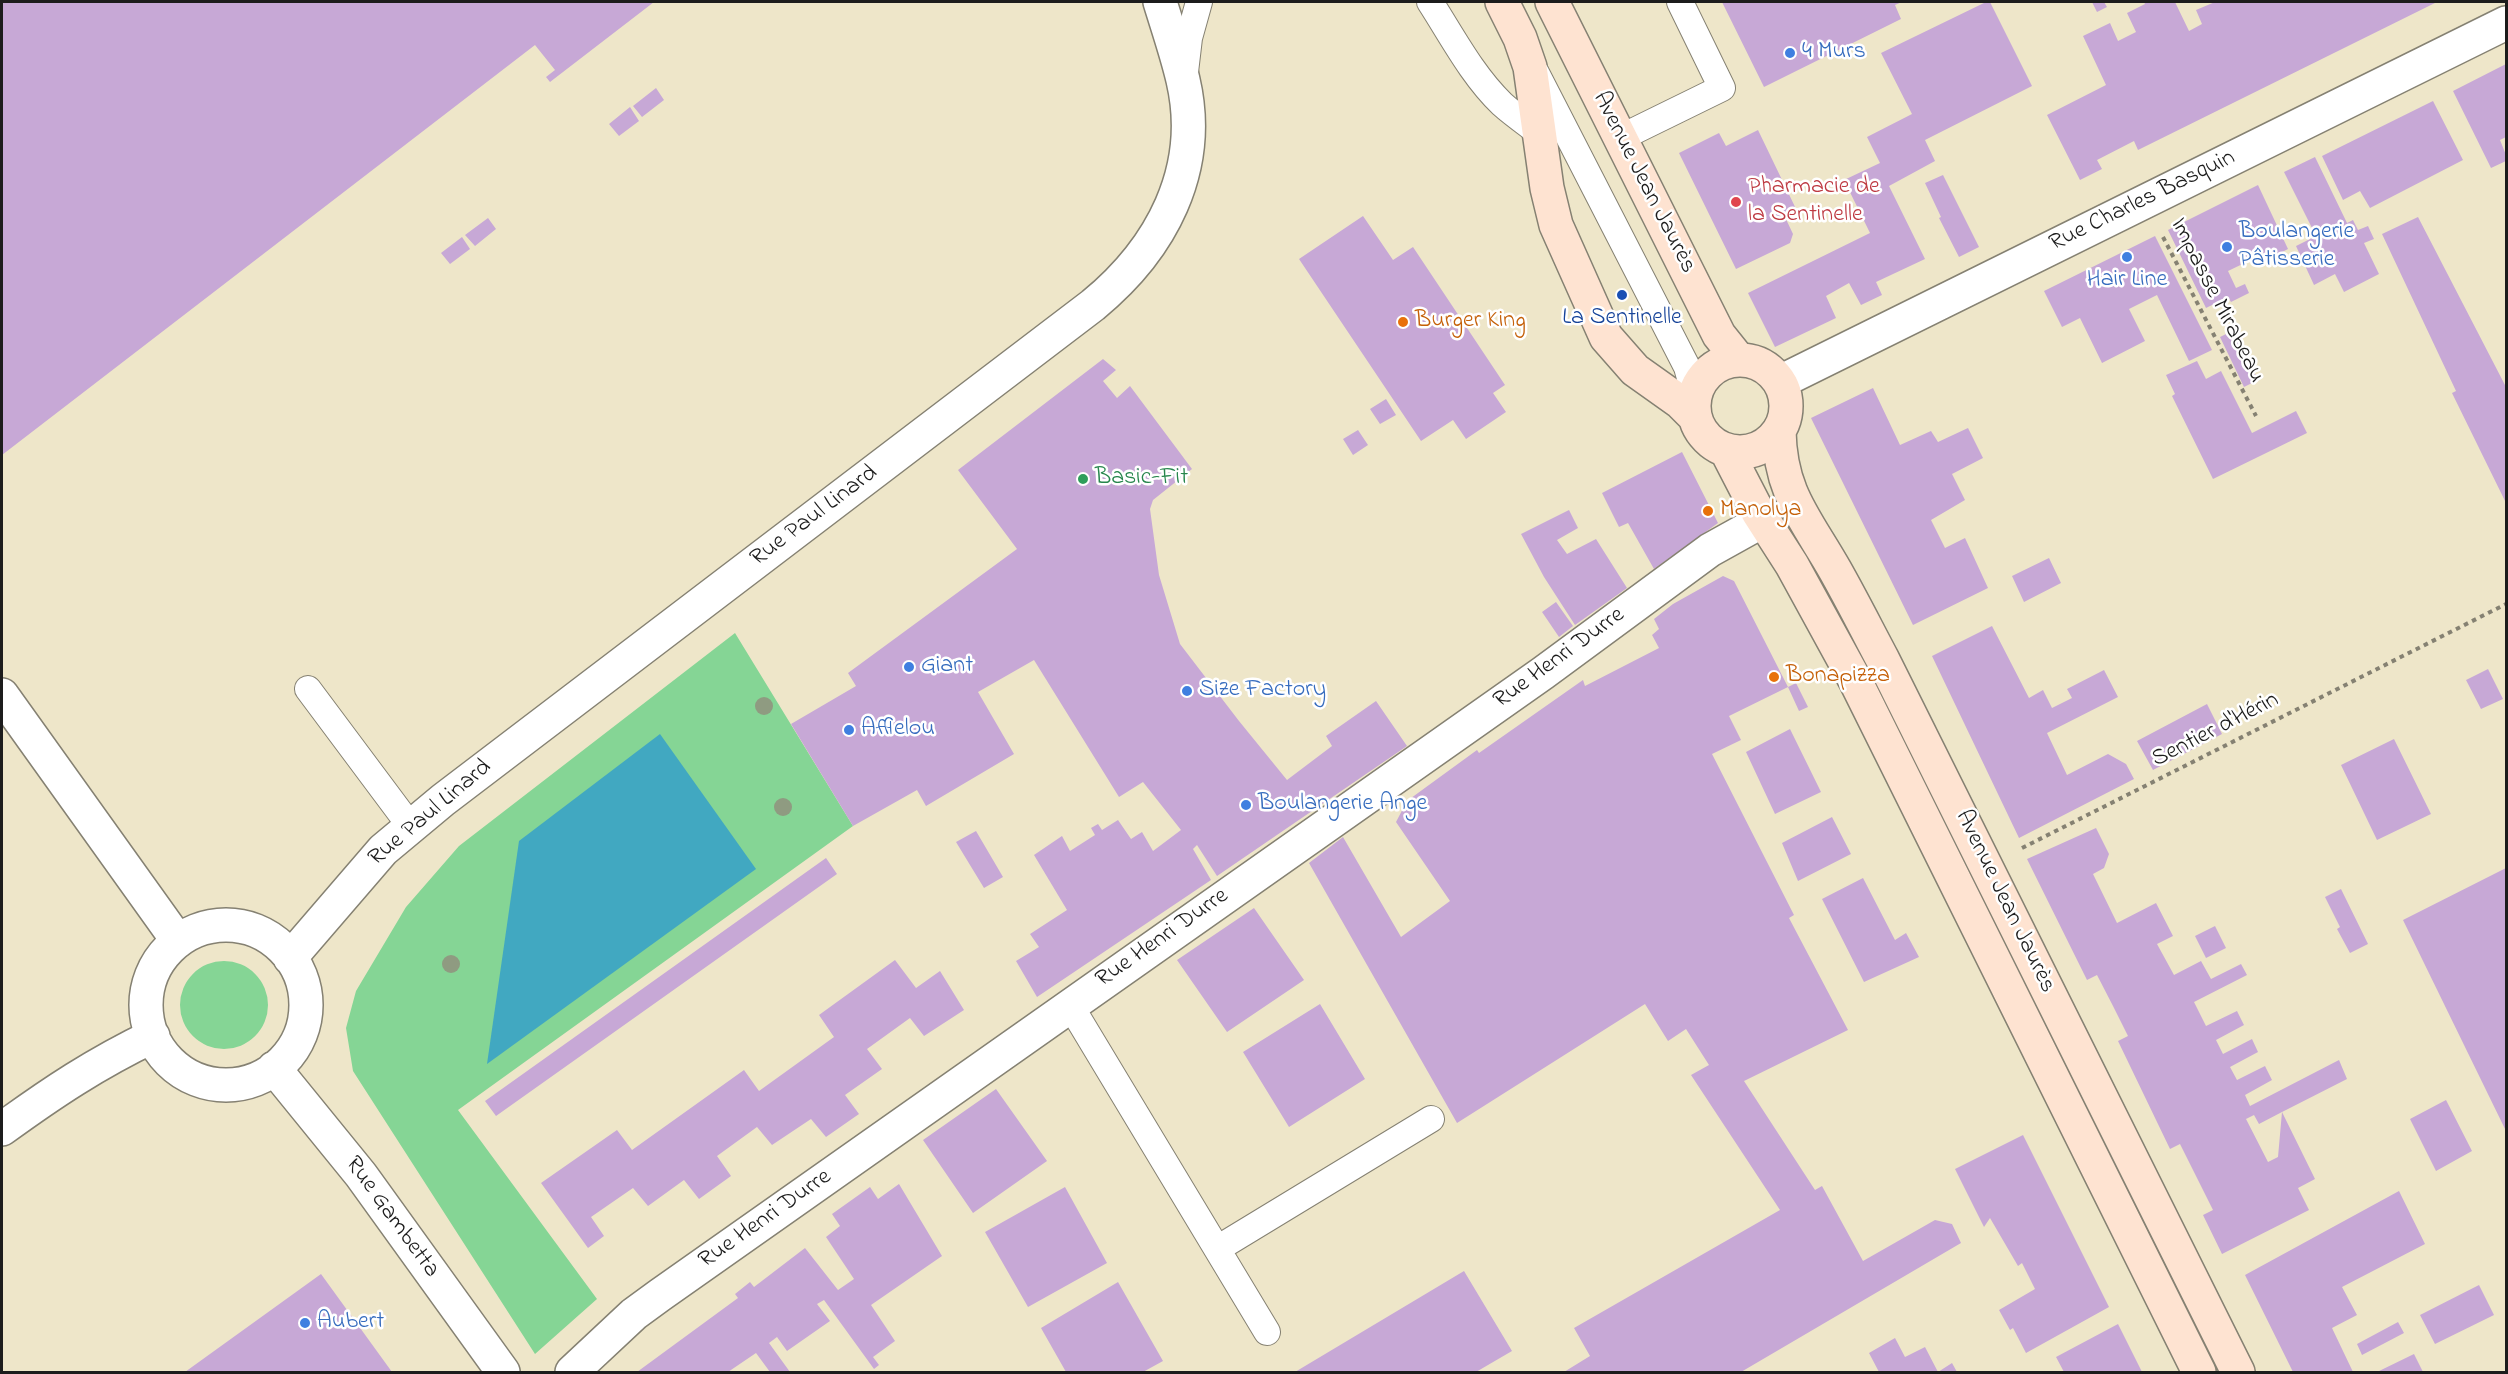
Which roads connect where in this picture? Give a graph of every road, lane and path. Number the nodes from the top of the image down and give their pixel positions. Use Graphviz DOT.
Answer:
graph roads {
  1 [pos="1160,2"];
  2 [pos="1199,2"];
  3 [pos="1430,2"];
  4 [pos="1502,2"];
  5 [pos="1552,2"];
  6 [pos="1680,2"];
  7 [pos="2506,23"];
  8 [pos="1526,54"];
  9 [pos="1184,81"];
  10 [pos="1538,132"];
  11 [pos="1620,138"];
  12 [pos="2145,201"];
  13 [pos="1739,360"];
  14 [pos="1780,382"];
  15 [pos="1695,407"];
  16 [pos="2256,416"];
  17 [pos="1779,431"];
  18 [pos="1726,450"];
  19 [pos="1764,519"];
  20 [pos="2506,604"];
  21 [pos="308,689"];
  22 [pos="2,695"];
  23 [pos="411,826"];
  24 [pos="1985,866"];
  25 [pos="178,941"];
  26 [pos="290,958"];
  27 [pos="1070,1005"];
  28 [pos="153,1036"];
  29 [pos="274,1068"];
  30 [pos="1431,1119"];
  31 [pos="2,1130"];
  32 [pos="1217,1248"];
  33 [pos="1267,1332"];
  34 [pos="503,1372"];
  35 [pos="572,1372"];
  36 [pos="2199,1372"];
  37 [pos="2238,1372"];
  1 -- 9 [label="street, Rue Paul Linard"];
  2 -- 9 [label="lane"];
  3 -- 10 [label="lane"];
  4 -- 8 [label="main road, Avenue Jean Jaurès"];
  5 -- 11 [label="main road, Avenue Jean Jaurès"];
  6 -- 11 [label="lane"];
  7 -- 12 [label="street, Rue Charles Basquin"];
  8 -- 10 [label="main road, Avenue Jean Jaurès"];
  8 -- 15 [label="lane, Avenue Jean Jaurès"];
  9 -- 23 [label="street, Rue Paul Linard"];
  10 -- 15 [label="main road, Avenue Jean Jaurès"];
  11 -- 13 [label="main road, Avenue Jean Jaurès"];
  12 -- 14 [label="street, Rue Charles Basquin"];
  12 -- 16 [label="path, Impasse Mirabeau"];
  13 -- 14 [label="main road"];
  13 -- 15 [label="main road"];
  14 -- 17 [label="main road"];
  15 -- 18 [label="main road"];
  17 -- 18 [label="main road"];
  17 -- 24 [label="main road, Avenue Jean Jaurès"];
  18 -- 19 [label="main road, Avenue Jean Jaurès"];
  19 -- 27 [label="street, Rue Henri Durre"];
  19 -- 36 [label="main road, Avenue Jean Jaurès"];
  20 -- 24 [label="path, Sentier d'Hérin"];
  21 -- 23 [label="lane"];
  22 -- 25 [label="street"];
  23 -- 26 [label="street, Rue Paul Linard"];
  24 -- 37 [label="main road, Avenue Jean Jaurès"];
  25 -- 26 [label="street"];
  25 -- 28 [label="street"];
  26 -- 29 [label="street"];
  27 -- 32 [label="lane"];
  27 -- 35 [label="street, Rue Henri Durre"];
  28 -- 29 [label="street"];
  28 -- 31 [label="street"];
  29 -- 34 [label="street, Rue Gambetta"];
  30 -- 32 [label="lane"];
  32 -- 33 [label="lane"];
}
